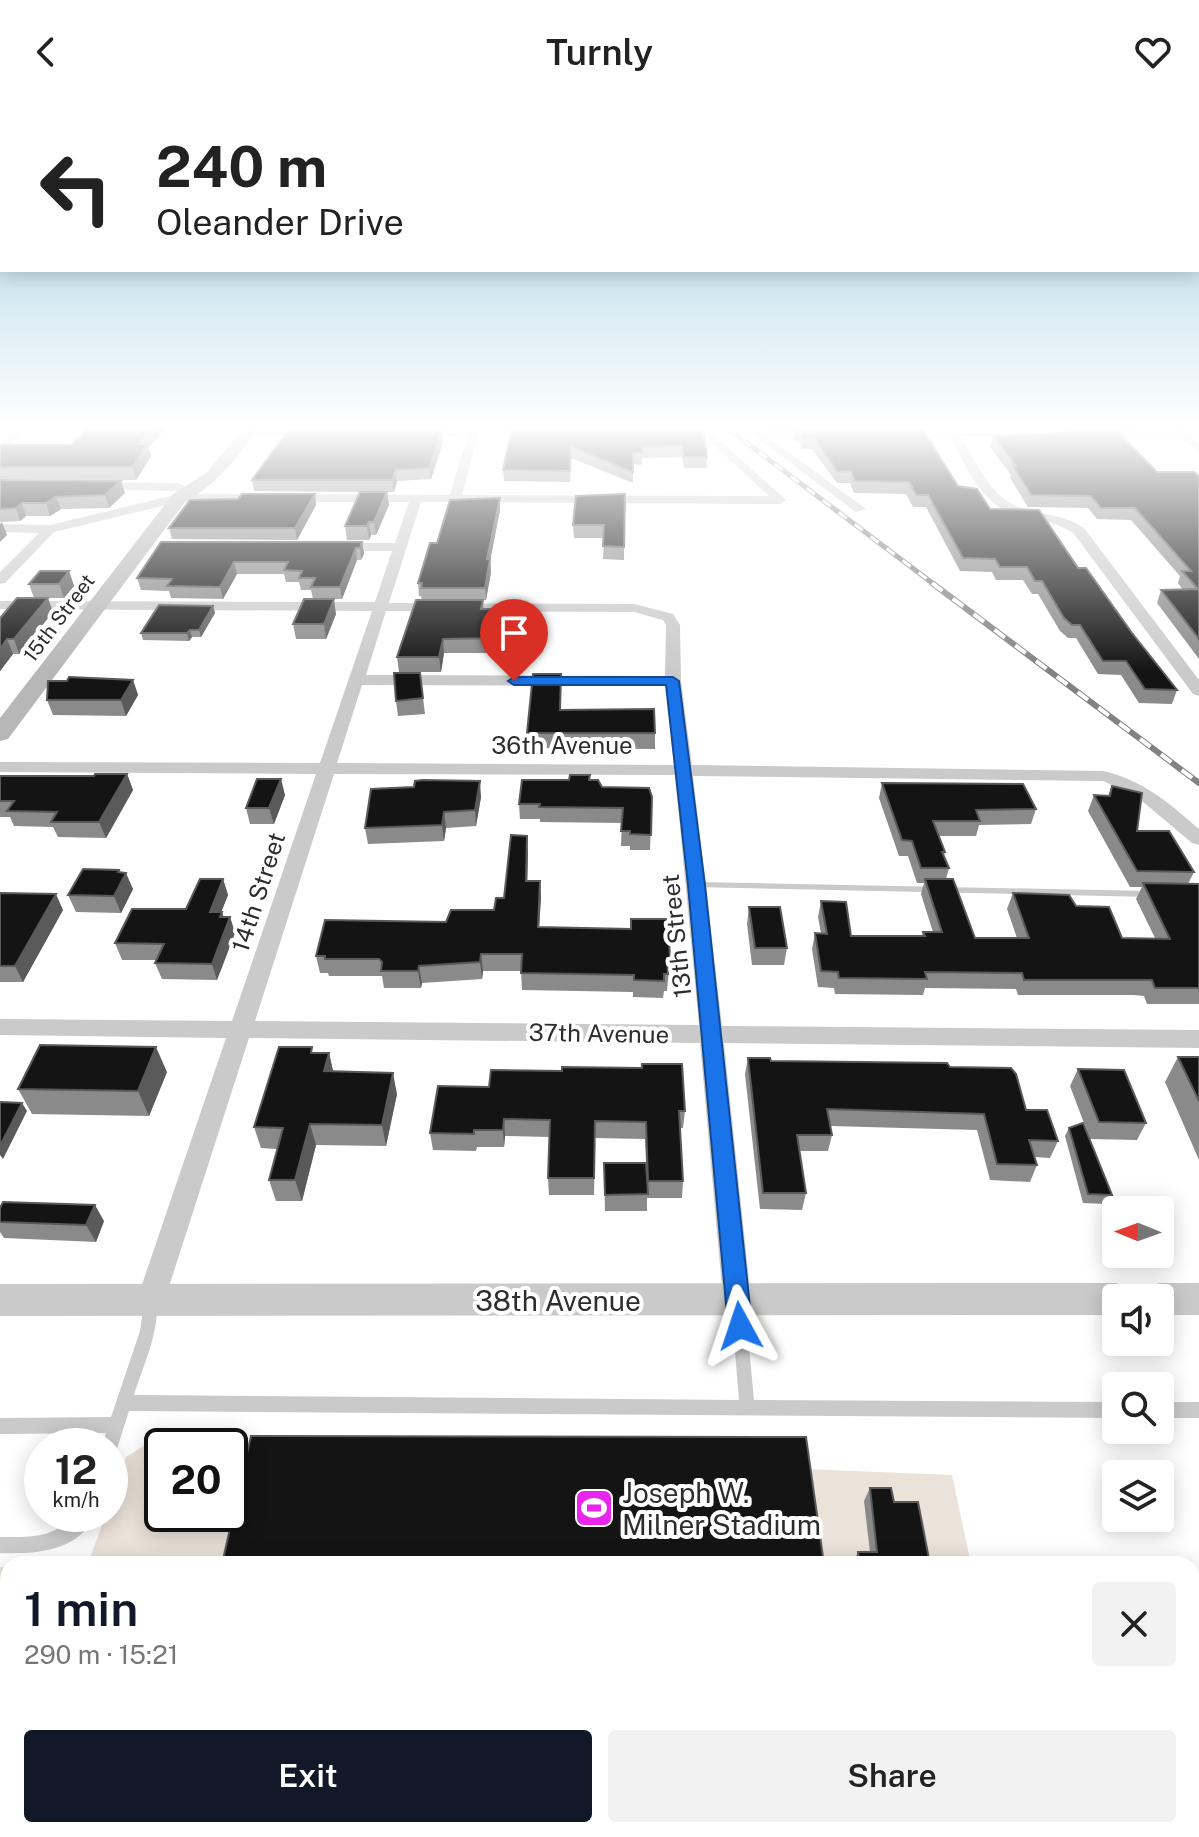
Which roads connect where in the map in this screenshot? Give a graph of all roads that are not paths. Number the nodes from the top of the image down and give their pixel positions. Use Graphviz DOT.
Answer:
graph roads {
  1 [pos="134,509"];
  2 [pos="172,509"];
  3 [pos="413,509"];
  4 [pos="1008,509"];
  5 [pos="0,528"];
  6 [pos="50,529"];
  7 [pos="324,547"];
  8 [pos="400,547"];
  9 [pos="0,580"];
  10 [pos="0,605"];
  11 [pos="96,605"];
  12 [pos="380,607"];
  13 [pos="356,680"];
  14 [pos="673,681"];
  15 [pos="1199,691"];
  16 [pos="0,734"];
  17 [pos="0,767"];
  18 [pos="327,768"];
  19 [pos="682,770"];
  20 [pos="1199,839"];
  21 [pos="697,885"];
  22 [pos="1168,894"];
  23 [pos="0,1027"];
  24 [pos="240,1029"];
  25 [pos="712,1034"];
  26 [pos="1199,1039"];
  27 [pos="737,1299"];
  28 [pos="1102,1299"];
  29 [pos="1174,1299"];
  30 [pos="1199,1299"];
  31 [pos="0,1300"];
  32 [pos="150,1302"];
  33 [pos="124,1403"];
  34 [pos="747,1407"];
  35 [pos="1102,1410"];
  36 [pos="1174,1410"];
  37 [pos="1199,1410"];
  38 [pos="116,1425"];
  39 [pos="0,1426"];
  40 [pos="115,1428"];
  41 [pos="73,1532"];
  42 [pos="0,1545"];
  1 -- 6 [label="street"];
  2 -- 11 [label="main road, 15th Street"];
  3 -- 8 [label="street, 14th Street"];
  4 -- 15 [label="street"];
  5 -- 6 [label="street"];
  6 -- 9 [label="street"];
  7 -- 8 [label="street"];
  8 -- 12 [label="street, 14th Street"];
  10 -- 11 [label="street"];
  11 -- 12 [label="street"];
  11 -- 16 [label="main road, 15th Street"];
  12 -- 13 [label="street, 14th Street"];
  12 -- 14 [label="street, 13th Street"];
  13 -- 14 [label="street"];
  13 -- 18 [label="street, 14th Street"];
  14 -- 19 [label="street, 13th Street"];
  17 -- 18 [label="street, 36th Avenue"];
  18 -- 19 [label="street, 36th Avenue"];
  18 -- 24 [label="street, 14th Street"];
  19 -- 20 [label="street, 36th Avenue"];
  19 -- 21 [label="street, 13th Street"];
  21 -- 22 [label="lane"];
  21 -- 25 [label="street, 13th Street"];
  23 -- 24 [label="street, 37th Avenue"];
  24 -- 25 [label="street, 37th Avenue"];
  24 -- 32 [label="street, 14th Street"];
  25 -- 26 [label="street, 37th Avenue"];
  25 -- 27 [label="street, 13th Street"];
  27 -- 28 [label="street, 38th Avenue"];
  27 -- 32 [label="street, 38th Avenue"];
  27 -- 34 [label="lane"];
  29 -- 30 [label="street"];
  31 -- 32 [label="street, 38th Avenue"];
  32 -- 33 [label="lane"];
  33 -- 34 [label="lane"];
  33 -- 38 [label="lane"];
  34 -- 35 [label="lane"];
  36 -- 37 [label="lane"];
  38 -- 39 [label="lane"];
  38 -- 40 [label="lane"];
  41 -- 42 [label="lane"];
}
